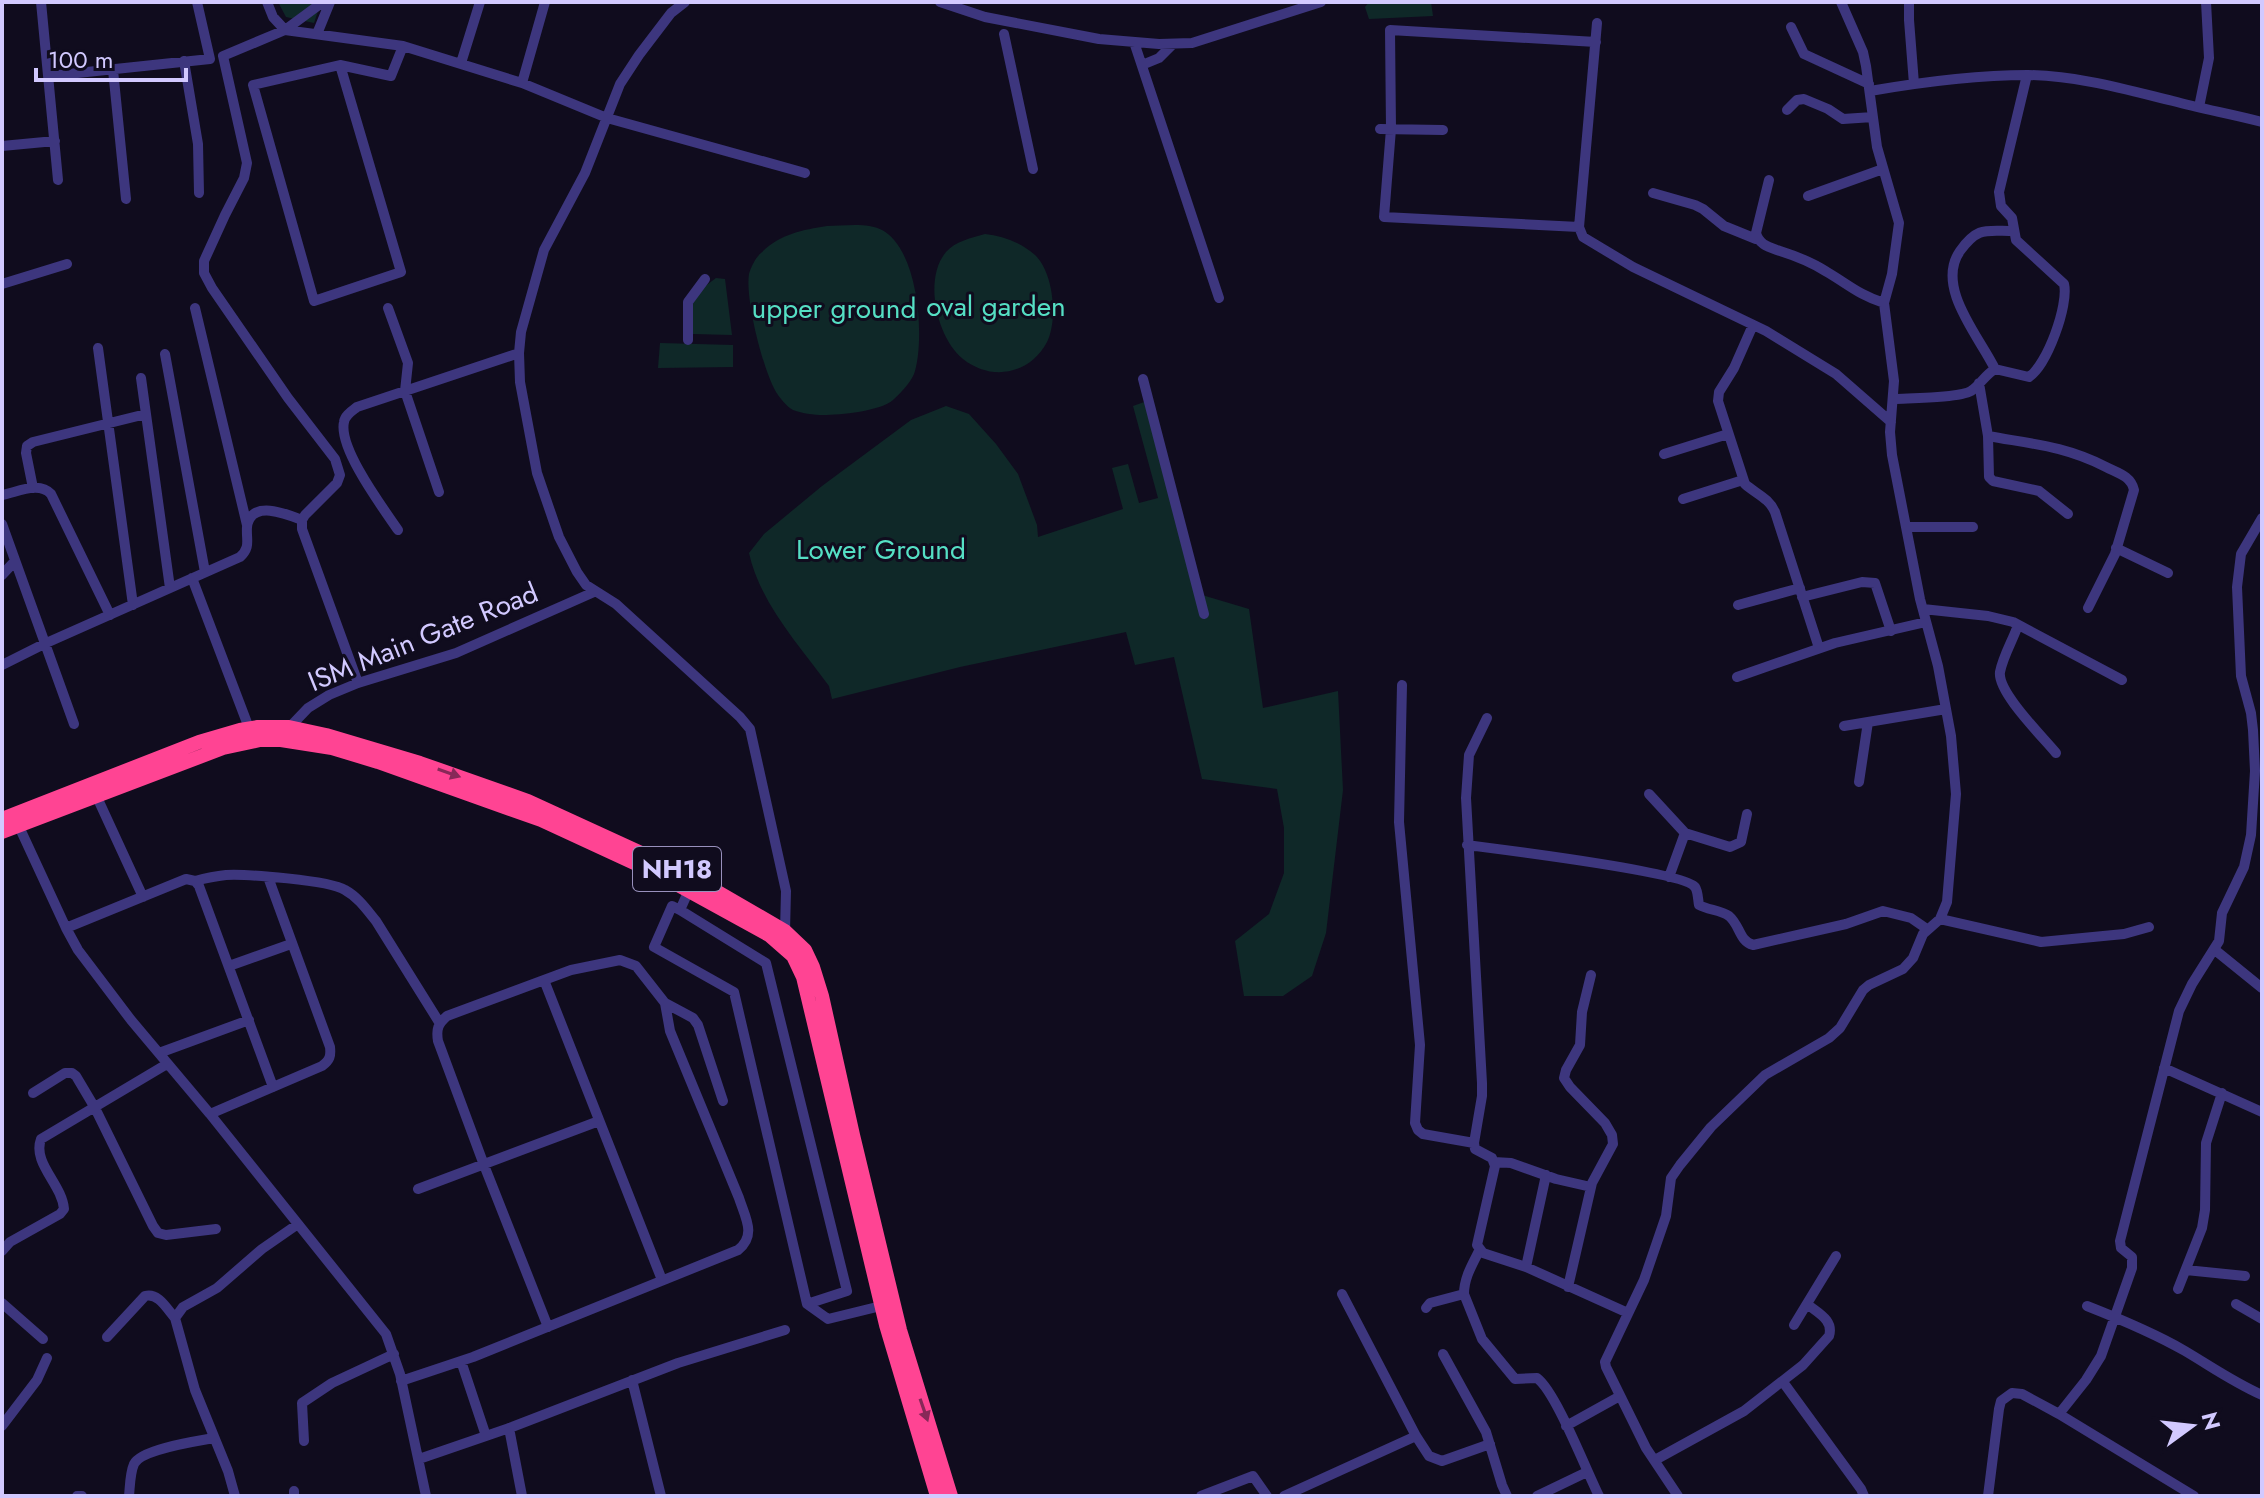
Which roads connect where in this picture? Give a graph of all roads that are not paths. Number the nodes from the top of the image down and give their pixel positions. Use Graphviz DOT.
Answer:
graph roads {
  1 [pos="41,2"];
  2 [pos="197,2"];
  3 [pos="267,2"];
  4 [pos="323,2"];
  5 [pos="330,2"];
  6 [pos="480,2"];
  7 [pos="545,2"];
  8 [pos="685,2"];
  9 [pos="940,2"];
  10 [pos="1321,2"];
  11 [pos="1841,2"];
  12 [pos="1909,2"];
  13 [pos="2206,2"];
  14 [pos="1597,23"];
  15 [pos="1791,27"];
  16 [pos="285,30"];
  17 [pos="317,34"];
  18 [pos="1004,34"];
  19 [pos="1134,42"];
  20 [pos="1596,42"];
  21 [pos="1173,44"];
  22 [pos="403,46"];
  23 [pos="184,61"];
  24 [pos="461,63"];
  25 [pos="340,65"];
  26 [pos="1142,65"];
  27 [pos="113,70"];
  28 [pos="2027,75"];
  29 [pos="49,76"];
  30 [pos="522,83"];
  31 [pos="1914,84"];
  32 [pos="1870,88"];
  33 [pos="2199,107"];
  34 [pos="1787,110"];
  35 [pos="1873,117"];
  36 [pos="607,118"];
  37 [pos="2262,122"];
  38 [pos="1385,129"];
  39 [pos="1443,130"];
  40 [pos="55,141"];
  41 [pos="2,146"];
  42 [pos="1033,169"];
  43 [pos="1883,169"];
  44 [pos="805,173"];
  45 [pos="58,180"];
  46 [pos="1769,180"];
  47 [pos="199,193"];
  48 [pos="1653,193"];
  49 [pos="1808,196"];
  50 [pos="126,199"];
  51 [pos="1579,227"];
  52 [pos="2014,231"];
  53 [pos="1756,239"];
  54 [pos="67,264"];
  55 [pos="705,279"];
  56 [pos="2,284"];
  57 [pos="1219,298"];
  58 [pos="1884,303"];
  59 [pos="195,308"];
  60 [pos="388,308"];
  61 [pos="1753,325"];
  62 [pos="688,340"];
  63 [pos="98,348"];
  64 [pos="519,353"];
  65 [pos="165,354"];
  66 [pos="1995,369"];
  67 [pos="141,378"];
  68 [pos="1143,379"];
  69 [pos="1979,383"];
  70 [pos="405,391"];
  71 [pos="1894,399"];
  72 [pos="146,414"];
  73 [pos="1891,422"];
  74 [pos="108,423"];
  75 [pos="1728,434"];
  76 [pos="1988,436"];
  77 [pos="1664,454"];
  78 [pos="1743,480"];
  79 [pos="33,488"];
  80 [pos="439,492"];
  81 [pos="2,495"];
  82 [pos="1683,499"];
  83 [pos="2068,514"];
  84 [pos="2262,518"];
  85 [pos="302,520"];
  86 [pos="2,524"];
  87 [pos="247,525"];
  88 [pos="1906,527"];
  89 [pos="1973,527"];
  90 [pos="398,530"];
  91 [pos="2116,548"];
  92 [pos="15,561"];
  93 [pos="205,572"];
  94 [pos="2168,573"];
  95 [pos="2,575"];
  96 [pos="192,578"];
  97 [pos="170,588"];
  98 [pos="594,592"];
  99 [pos="1801,592"];
  100 [pos="133,605"];
  101 [pos="1738,605"];
  102 [pos="2088,608"];
  103 [pos="1923,609"];
  104 [pos="1204,614"];
  105 [pos="110,615"];
  106 [pos="1926,622"];
  107 [pos="2018,625"];
  108 [pos="1891,631"];
  109 [pos="44,644"];
  110 [pos="1819,648"];
  111 [pos="2,665"];
  112 [pos="1737,677"];
  113 [pos="2122,680"];
  114 [pos="358,683"];
  115 [pos="1402,685"];
  116 [pos="1946,709"];
  117 [pos="1487,718"];
  118 [pos="1868,722"];
  119 [pos="74,724"];
  120 [pos="1844,726"];
  121 [pos="289,727"];
  122 [pos="249,728"];
  123 [pos="281,740"];
  124 [pos="2056,753"];
  125 [pos="1859,782"];
  126 [pos="1649,794"];
  127 [pos="96,795"];
  128 [pos="1747,814"];
  129 [pos="12,820"];
  130 [pos="2,832"];
  131 [pos="1685,833"];
  132 [pos="1467,845"];
  133 [pos="268,877"];
  134 [pos="1669,877"];
  135 [pos="195,881"];
  136 [pos="689,890"];
  137 [pos="143,897"];
  138 [pos="680,910"];
  139 [pos="1940,919"];
  140 [pos="2149,927"];
  141 [pos="66,928"];
  142 [pos="1927,929"];
  143 [pos="785,931"];
  144 [pos="291,944"];
  145 [pos="2215,950"];
  146 [pos="229,966"];
  147 [pos="1591,975"];
  148 [pos="544,980"];
  149 [pos="2262,988"];
  150 [pos="665,1003"];
  151 [pos="249,1020"];
  152 [pos="439,1022"];
  153 [pos="159,1053"];
  154 [pos="167,1064"];
  155 [pos="2164,1068"];
  156 [pos="273,1087"];
  157 [pos="33,1093"];
  158 [pos="2222,1093"];
  159 [pos="723,1101"];
  160 [pos="95,1108"];
  161 [pos="2262,1112"];
  162 [pos="210,1114"];
  163 [pos="599,1121"];
  164 [pos="1474,1143"];
  165 [pos="1494,1162"];
  166 [pos="484,1165"];
  167 [pos="1546,1175"];
  168 [pos="1591,1187"];
  169 [pos="418,1189"];
  170 [pos="298,1224"];
  171 [pos="216,1229"];
  172 [pos="2,1251"];
  173 [pos="1479,1251"];
  174 [pos="1836,1256"];
  175 [pos="1526,1267"];
  176 [pos="2186,1270"];
  177 [pos="2245,1276"];
  178 [pos="662,1280"];
  179 [pos="1568,1287"];
  180 [pos="2178,1289"];
  181 [pos="1342,1294"];
  182 [pos="1464,1294"];
  183 [pos="2,1303"];
  184 [pos="807,1304"];
  185 [pos="1807,1304"];
  186 [pos="2236,1304"];
  187 [pos="881,1306"];
  188 [pos="2087,1306"];
  189 [pos="1426,1308"];
  190 [pos="1628,1313"];
  191 [pos="2115,1317"];
  192 [pos="175,1318"];
  193 [pos="2262,1319"];
  194 [pos="1794,1325"];
  195 [pos="548,1327"];
  196 [pos="785,1330"];
  197 [pos="107,1337"];
  198 [pos="43,1339"];
  199 [pos="394,1354"];
  200 [pos="1443,1354"];
  201 [pos="47,1358"];
  202 [pos="461,1361"];
  203 [pos="632,1380"];
  204 [pos="401,1381"];
  205 [pos="1783,1382"];
  206 [pos="2262,1395"];
  207 [pos="1620,1396"];
  208 [pos="2059,1414"];
  209 [pos="2,1426"];
  210 [pos="1566,1426"];
  211 [pos="509,1428"];
  212 [pos="486,1436"];
  213 [pos="1416,1436"];
  214 [pos="214,1438"];
  215 [pos="304,1441"];
  216 [pos="1490,1444"];
  217 [pos="419,1459"];
  218 [pos="1655,1460"];
  219 [pos="1587,1472"];
  220 [pos="129,1496"];
  221 [pos="235,1496"];
  222 [pos="426,1496"];
  223 [pos="522,1496"];
  224 [pos="661,1496"];
  225 [pos="937,1496"];
  226 [pos="951,1496"];
  227 [pos="1201,1496"];
  228 [pos="1267,1496"];
  229 [pos="1284,1496"];
  230 [pos="1507,1496"];
  231 [pos="1537,1496"];
  232 [pos="1599,1496"];
  233 [pos="1678,1496"];
  234 [pos="1864,1496"];
  235 [pos="1988,1496"];
  236 [pos="2194,1496"];
  1 -- 29 [label="street"];
  2 -- 23 [label="street"];
  3 -- 16 [label="street"];
  4 -- 16 [label="street"];
  5 -- 17 [label="street"];
  6 -- 24 [label="street"];
  7 -- 30 [label="street"];
  8 -- 36 [label="street"];
  9 -- 19 [label="street"];
  10 -- 21 [label="street"];
  11 -- 32 [label="street"];
  12 -- 31 [label="street"];
  13 -- 33 [label="street"];
  14 -- 20 [label="street"];
  15 -- 32 [label="street"];
  16 -- 17 [label="street"];
  16 -- 85 [label="street"];
  17 -- 22 [label="street"];
  18 -- 42 [label="street"];
  19 -- 21 [label="street"];
  19 -- 26 [label="street"];
  20 -- 38 [label="street"];
  20 -- 51 [label="street"];
  21 -- 26 [label="street"];
  22 -- 24 [label="street"];
  22 -- 25 [label="street"];
  23 -- 27 [label="street"];
  23 -- 47 [label="street"];
  24 -- 30 [label="street"];
  25 -- 25 [label="street"];
  26 -- 57 [label="street"];
  27 -- 29 [label="street"];
  27 -- 50 [label="street"];
  28 -- 31 [label="street"];
  28 -- 33 [label="street"];
  28 -- 52 [label="street"];
  29 -- 40 [label="street"];
  30 -- 36 [label="street"];
  31 -- 32 [label="street"];
  32 -- 35 [label="street"];
  33 -- 37 [label="street"];
  34 -- 35 [label="street"];
  35 -- 43 [label="street"];
  36 -- 44 [label="street"];
  36 -- 64 [label="street"];
  38 -- 39 [label="street"];
  38 -- 51 [label="street"];
  40 -- 41 [label="street"];
  40 -- 45 [label="street"];
  43 -- 49 [label="street"];
  43 -- 58 [label="street"];
  46 -- 53 [label="street"];
  48 -- 53 [label="street"];
  51 -- 61 [label="street"];
  52 -- 66 [label="street"];
  52 -- 66 [label="street"];
  53 -- 58 [label="street"];
  54 -- 56 [label="street"];
  55 -- 62 [label="street"];
  58 -- 71 [label="street"];
  59 -- 87 [label="street"];
  60 -- 70 [label="street"];
  61 -- 73 [label="street"];
  61 -- 75 [label="street"];
  63 -- 74 [label="street"];
  64 -- 70 [label="street"];
  64 -- 98 [label="street"];
  65 -- 93 [label="street"];
  66 -- 69 [label="street"];
  67 -- 72 [label="street"];
  68 -- 104 [label="street"];
  69 -- 71 [label="street"];
  69 -- 76 [label="street"];
  70 -- 80 [label="street"];
  70 -- 90 [label="street"];
  71 -- 73 [label="street"];
  72 -- 74 [label="street"];
  72 -- 97 [label="street"];
  73 -- 88 [label="street"];
  74 -- 79 [label="street"];
  74 -- 100 [label="street"];
  75 -- 77 [label="street"];
  75 -- 78 [label="street"];
  76 -- 83 [label="street"];
  76 -- 91 [label="street"];
  78 -- 82 [label="street"];
  78 -- 99 [label="street"];
  79 -- 81 [label="street"];
  79 -- 105 [label="street"];
  84 -- 145 [label="street"];
  85 -- 87 [label="street"];
  85 -- 114 [label="street"];
  86 -- 92 [label="street"];
  87 -- 93 [label="street"];
  88 -- 89 [label="street"];
  88 -- 103 [label="street"];
  91 -- 94 [label="street"];
  91 -- 102 [label="street"];
  92 -- 95 [label="street"];
  92 -- 109 [label="street"];
  93 -- 96 [label="street"];
  96 -- 97 [label="street"];
  96 -- 122 [label="street"];
  97 -- 100 [label="street"];
  98 -- 114 [label="street, ISM Main Gate Road"];
  98 -- 143 [label="street"];
  99 -- 101 [label="street"];
  99 -- 108 [label="street"];
  99 -- 110 [label="street"];
  100 -- 105 [label="street"];
  103 -- 106 [label="street"];
  103 -- 107 [label="street"];
  105 -- 109 [label="street"];
  106 -- 108 [label="street"];
  106 -- 116 [label="street"];
  107 -- 113 [label="street"];
  107 -- 124 [label="street"];
  108 -- 110 [label="street"];
  109 -- 111 [label="street"];
  109 -- 119 [label="street"];
  110 -- 112 [label="street"];
  114 -- 121 [label="street, ISM Main Gate Road"];
  115 -- 164 [label="street"];
  116 -- 118 [label="street"];
  116 -- 139 [label="street"];
  117 -- 132 [label="street"];
  118 -- 120 [label="street"];
  118 -- 125 [label="street"];
  121 -- 122 [label="highway, NH18"];
  121 -- 123 [label="street, ISM Main Gate Road"];
  121 -- 143 [label="highway, NH18, one-way"];
  122 -- 129 [label="highway, NH18"];
  123 -- 127 [label="highway, NH18"];
  123 -- 136 [label="highway, NH18"];
  126 -- 131 [label="street"];
  127 -- 129 [label="highway, NH18"];
  127 -- 137 [label="street"];
  128 -- 131 [label="street"];
  129 -- 130 [label="highway, NH18"];
  129 -- 141 [label="street"];
  131 -- 134 [label="street"];
  132 -- 134 [label="street"];
  132 -- 164 [label="street"];
  133 -- 135 [label="street"];
  133 -- 144 [label="street"];
  133 -- 152 [label="street"];
  134 -- 142 [label="street"];
  135 -- 137 [label="street"];
  135 -- 146 [label="street"];
  136 -- 138 [label="street"];
  136 -- 187 [label="highway, NH18"];
  137 -- 141 [label="street"];
  138 -- 184 [label="street"];
  138 -- 184 [label="street"];
  139 -- 140 [label="street"];
  139 -- 142 [label="street"];
  141 -- 153 [label="street"];
  142 -- 190 [label="street"];
  143 -- 226 [label="highway, NH18, one-way"];
  144 -- 146 [label="street"];
  144 -- 156 [label="street"];
  145 -- 149 [label="street"];
  145 -- 155 [label="street"];
  146 -- 151 [label="street"];
  147 -- 168 [label="street"];
  148 -- 150 [label="street"];
  148 -- 152 [label="street"];
  148 -- 163 [label="street"];
  150 -- 159 [label="street"];
  150 -- 178 [label="street"];
  151 -- 153 [label="street"];
  151 -- 156 [label="street"];
  152 -- 166 [label="street"];
  153 -- 154 [label="street"];
  154 -- 160 [label="street"];
  154 -- 162 [label="street"];
  155 -- 158 [label="street"];
  155 -- 191 [label="street"];
  156 -- 162 [label="street"];
  157 -- 160 [label="street"];
  158 -- 161 [label="street"];
  158 -- 176 [label="street"];
  160 -- 171 [label="street"];
  160 -- 172 [label="street"];
  162 -- 170 [label="street"];
  163 -- 166 [label="street"];
  163 -- 178 [label="street"];
  164 -- 165 [label="street"];
  165 -- 167 [label="street"];
  165 -- 173 [label="street"];
  166 -- 169 [label="street"];
  166 -- 195 [label="street"];
  167 -- 168 [label="street"];
  167 -- 175 [label="street"];
  168 -- 179 [label="street"];
  170 -- 192 [label="street"];
  170 -- 199 [label="street"];
  173 -- 175 [label="street"];
  173 -- 182 [label="street"];
  174 -- 185 [label="street"];
  175 -- 179 [label="street"];
  176 -- 177 [label="street"];
  176 -- 180 [label="street"];
  178 -- 195 [label="street"];
  179 -- 190 [label="street"];
  181 -- 213 [label="street"];
  182 -- 189 [label="street"];
  182 -- 210 [label="street"];
  183 -- 198 [label="street"];
  184 -- 187 [label="street"];
  185 -- 194 [label="street"];
  185 -- 205 [label="street"];
  186 -- 193 [label="street"];
  187 -- 225 [label="highway, NH18"];
  188 -- 191 [label="street"];
  190 -- 207 [label="street"];
  191 -- 206 [label="street"];
  191 -- 208 [label="street"];
  192 -- 197 [label="street"];
  192 -- 214 [label="street"];
  195 -- 202 [label="street"];
  196 -- 203 [label="street"];
  199 -- 204 [label="street"];
  199 -- 215 [label="street"];
  200 -- 216 [label="street"];
  201 -- 209 [label="street"];
  202 -- 204 [label="street"];
  202 -- 212 [label="street"];
  203 -- 211 [label="street"];
  203 -- 224 [label="street"];
  204 -- 217 [label="street"];
  205 -- 218 [label="street"];
  205 -- 234 [label="street"];
  207 -- 210 [label="street"];
  207 -- 218 [label="street"];
  208 -- 235 [label="street"];
  208 -- 236 [label="street"];
  210 -- 219 [label="street"];
  211 -- 212 [label="street"];
  211 -- 223 [label="street"];
  212 -- 217 [label="street"];
  213 -- 216 [label="street"];
  213 -- 229 [label="street"];
  214 -- 220 [label="street"];
  214 -- 221 [label="street"];
  216 -- 230 [label="street"];
  217 -- 222 [label="street"];
  218 -- 233 [label="street"];
  219 -- 231 [label="street"];
  219 -- 232 [label="street"];
  227 -- 228 [label="street"];
}
